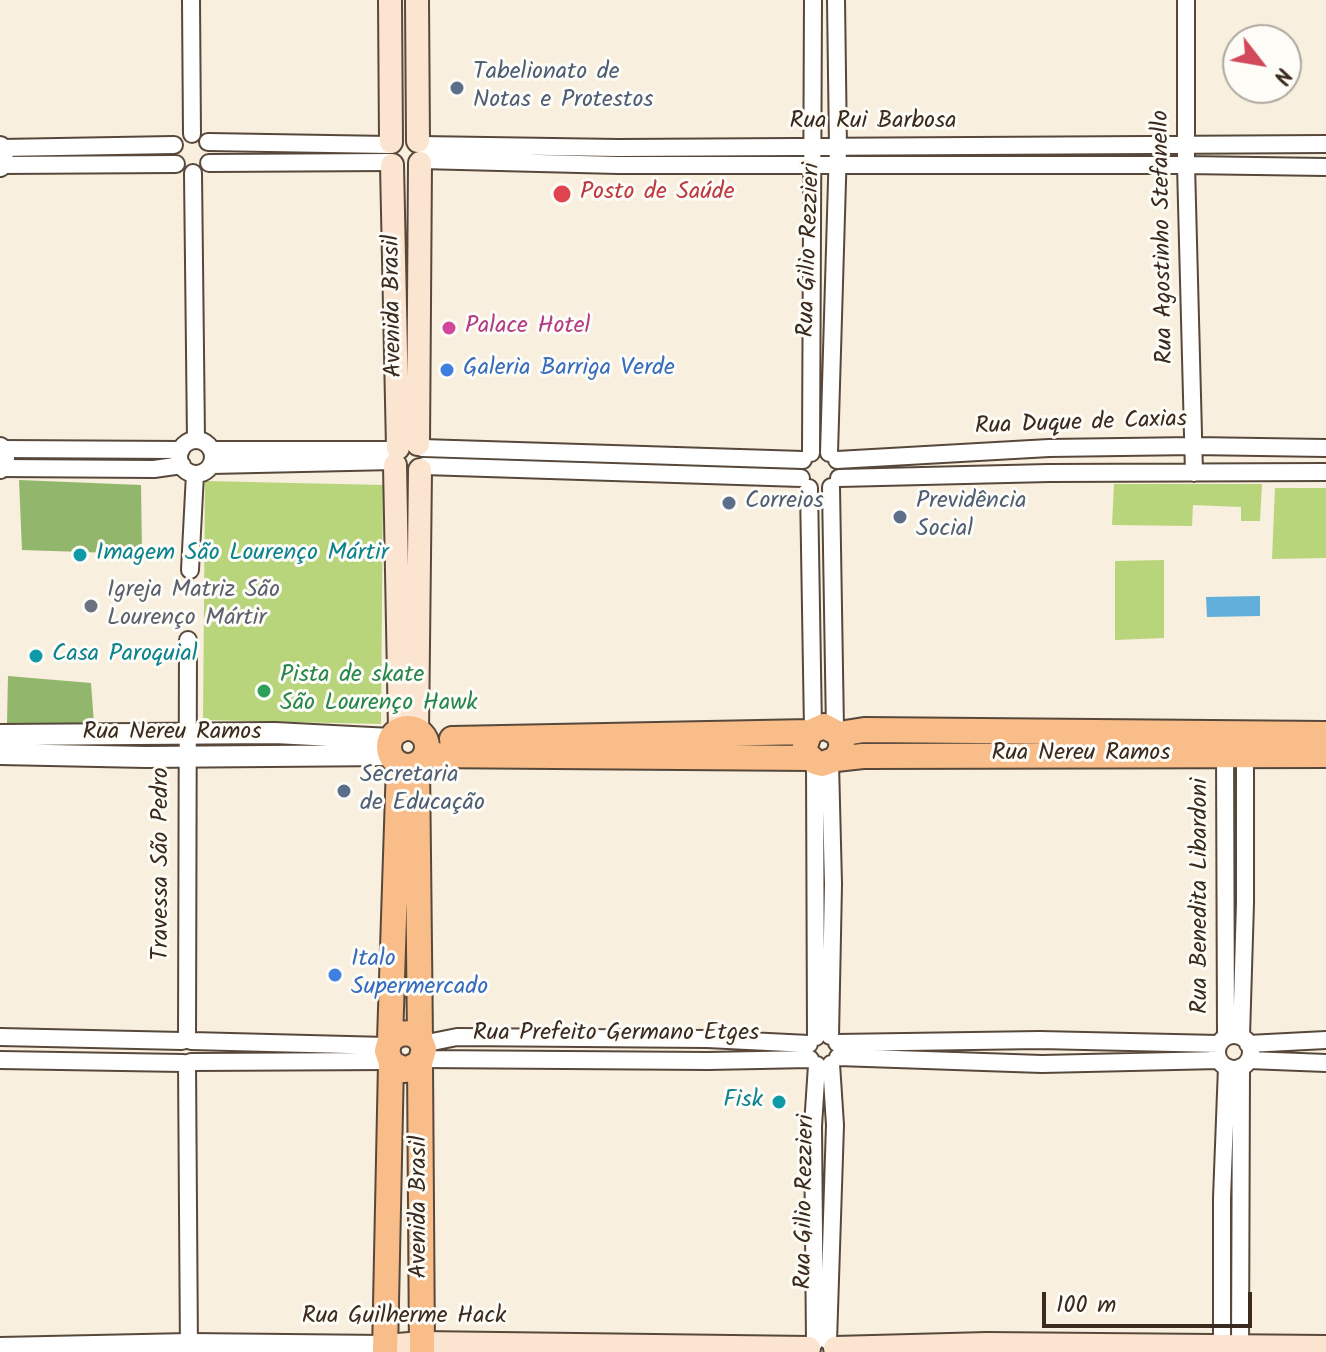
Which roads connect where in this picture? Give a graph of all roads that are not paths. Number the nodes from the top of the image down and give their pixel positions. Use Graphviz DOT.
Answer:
graph roads {
  1 [pos="191,0"];
  2 [pos="390,0"];
  3 [pos="417,0"];
  4 [pos="813,0"];
  5 [pos="836,0"];
  6 [pos="1186,0"];
  7 [pos="192,134"];
  8 [pos="208,142"];
  9 [pos="1326,144"];
  10 [pos="174,145"];
  11 [pos="1186,145"];
  12 [pos="1285,145"];
  13 [pos="812,147"];
  14 [pos="838,147"];
  15 [pos="0,148"];
  16 [pos="420,153"];
  17 [pos="391,154"];
  18 [pos="618,157"];
  19 [pos="209,163"];
  20 [pos="176,164"];
  21 [pos="0,165"];
  22 [pos="812,165"];
  23 [pos="838,165"];
  24 [pos="1186,165"];
  25 [pos="1284,166"];
  26 [pos="1326,167"];
  27 [pos="193,173"];
  28 [pos="196,440"];
  29 [pos="1194,446"];
  30 [pos="1049,448"];
  31 [pos="1326,448"];
  32 [pos="807,456"];
  33 [pos="833,456"];
  34 [pos="408,457"];
  35 [pos="0,458"];
  36 [pos="211,458"];
  37 [pos="186,463"];
  38 [pos="1326,472"];
  39 [pos="1049,473"];
  40 [pos="1194,473"];
  41 [pos="805,483"];
  42 [pos="835,483"];
  43 [pos="190,570"];
  44 [pos="188,640"];
  45 [pos="824,731"];
  46 [pos="187,733"];
  47 [pos="275,733"];
  48 [pos="1326,734"];
  49 [pos="0,735"];
  50 [pos="1235,744"];
  51 [pos="408,747"];
  52 [pos="0,754"];
  53 [pos="188,755"];
  54 [pos="1326,755"];
  55 [pos="274,756"];
  56 [pos="823,761"];
  57 [pos="1224,902"];
  58 [pos="1245,903"];
  59 [pos="0,1037"];
  60 [pos="707,1039"];
  61 [pos="187,1040"];
  62 [pos="1040,1040"];
  63 [pos="1326,1040"];
  64 [pos="421,1051"];
  65 [pos="823,1051"];
  66 [pos="1234,1052"];
  67 [pos="389,1053"];
  68 [pos="0,1060"];
  69 [pos="708,1061"];
  70 [pos="187,1063"];
  71 [pos="1326,1063"];
  72 [pos="1042,1064"];
  73 [pos="835,1125"];
  74 [pos="813,1126"];
  75 [pos="422,1347"];
  76 [pos="822,1347"];
  77 [pos="1326,1347"];
  78 [pos="0,1348"];
  79 [pos="189,1348"];
  80 [pos="385,1349"];
  81 [pos="1231,1349"];
  1 -- 7 [label="street"];
  2 -- 17 [label="main road, Avenida Brasil"];
  3 -- 16 [label="main road, Avenida Brasil"];
  4 -- 13 [label="street, Rua Gilio Rezzieri"];
  5 -- 14 [label="street, Rua Gilio Rezzieri"];
  6 -- 11 [label="street, Rua Agostinho Stefanello"];
  7 -- 8 [label="street"];
  7 -- 10 [label="street"];
  8 -- 17 [label="street"];
  8 -- 19 [label="street"];
  9 -- 12 [label="street, Rua Rui Barbosa"];
  10 -- 15 [label="street"];
  10 -- 20 [label="street"];
  11 -- 12 [label="street, Rua Rui Barbosa"];
  11 -- 14 [label="street, Rua Rui Barbosa"];
  11 -- 24 [label="street, Rua Agostinho Stefanello"];
  12 -- 25 [label="street"];
  13 -- 14 [label="street, Rua Rui Barbosa"];
  13 -- 18 [label="street, Rua Rui Barbosa"];
  13 -- 22 [label="street, Rua Gilio Rezzieri"];
  14 -- 23 [label="street, Rua Gilio Rezzieri"];
  15 -- 21 [label="street"];
  16 -- 17 [label="main road"];
  16 -- 17 [label="main road"];
  16 -- 18 [label="street, Rua Rui Barbosa"];
  16 -- 34 [label="main road, Avenida Brasil"];
  17 -- 19 [label="street"];
  17 -- 34 [label="main road, Avenida Brasil"];
  18 -- 22 [label="street, Rua Rui Barbosa"];
  19 -- 27 [label="street"];
  20 -- 21 [label="street"];
  20 -- 27 [label="street"];
  22 -- 23 [label="street, Rua Rui Barbosa"];
  22 -- 32 [label="street, Rua Gilio Rezzieri"];
  23 -- 24 [label="street, Rua Rui Barbosa"];
  23 -- 33 [label="street, Rua Gilio Rezzieri"];
  24 -- 25 [label="street, Rua Rui Barbosa"];
  24 -- 29 [label="street, Rua Agostinho Stefanello"];
  25 -- 26 [label="street, Rua Rui Barbosa"];
  27 -- 28 [label="street"];
  28 -- 36 [label="street"];
  28 -- 37 [label="street"];
  29 -- 30 [label="street, Rua Duque de Caxias"];
  29 -- 31 [label="street, Rua Duque de Caxias"];
  29 -- 40 [label="street, Rua Agostinho Stefanello"];
  30 -- 33 [label="street, Rua Duque de Caxias"];
  30 -- 39 [label="street"];
  32 -- 33 [label="street"];
  32 -- 34 [label="street"];
  32 -- 41 [label="street"];
  33 -- 42 [label="street"];
  34 -- 36 [label="street"];
  34 -- 41 [label="street"];
  34 -- 51 [label="main road, Avenida Brasil"];
  35 -- 37 [label="street"];
  36 -- 37 [label="street"];
  37 -- 43 [label="street"];
  38 -- 40 [label="street, Rua Duque de Caxias"];
  39 -- 40 [label="street, Rua Duque de Caxias"];
  39 -- 42 [label="street, Rua Duque de Caxias"];
  41 -- 42 [label="street"];
  41 -- 45 [label="street"];
  42 -- 45 [label="street"];
  44 -- 46 [label="street, Travessa São Pedro"];
  45 -- 50 [label="main road, Rua Nereu Ramos"];
  45 -- 51 [label="main road, Rua Nereu Ramos"];
  45 -- 56 [label="main road"];
  45 -- 56 [label="main road"];
  46 -- 47 [label="street, Rua Nereu Ramos"];
  46 -- 49 [label="street, Rua Nereu Ramos"];
  46 -- 53 [label="street, Travessa São Pedro"];
  47 -- 51 [label="street, Rua Nereu Ramos"];
  47 -- 55 [label="street"];
  48 -- 50 [label="main road, Rua Nereu Ramos"];
  50 -- 54 [label="main road, Rua Nereu Ramos"];
  50 -- 56 [label="main road, Rua Nereu Ramos"];
  50 -- 57 [label="street, Rua Benedita Libardoni"];
  50 -- 58 [label="street, Rua Benedita Libardoni"];
  51 -- 55 [label="street, Rua Nereu Ramos"];
  51 -- 56 [label="main road, Rua Nereu Ramos"];
  51 -- 64 [label="main road, Avenida Brasil"];
  51 -- 67 [label="main road, Avenida Brasil"];
  52 -- 53 [label="street, Rua Nereu Ramos"];
  53 -- 55 [label="street, Rua Nereu Ramos"];
  53 -- 61 [label="street, Travessa São Pedro"];
  56 -- 65 [label="street, Rua Gilio Rezzieri"];
  57 -- 58 [label="street"];
  57 -- 66 [label="street, Rua Benedita Libardoni"];
  58 -- 66 [label="street, Rua Benedita Libardoni"];
  59 -- 61 [label="street"];
  60 -- 64 [label="street, Rua Prefeito Germano Etges"];
  60 -- 65 [label="street, Rua Prefeito Germano Etges"];
  60 -- 69 [label="street"];
  61 -- 67 [label="street"];
  61 -- 70 [label="street, Travessa São Pedro"];
  62 -- 65 [label="street, Rua Prefeito Germano Etges"];
  62 -- 66 [label="street, Rua Prefeito Germano Etges"];
  62 -- 72 [label="street"];
  63 -- 66 [label="street, Rua Prefeito Germano Etges"];
  64 -- 67 [label="main road"];
  64 -- 67 [label="main road"];
  64 -- 69 [label="street, Rua Prefeito Germano Etges"];
  64 -- 75 [label="main road, Avenida Brasil"];
  65 -- 69 [label="street, Rua Prefeito Germano Etges"];
  65 -- 72 [label="street, Rua Prefeito Germano Etges"];
  65 -- 73 [label="street, Rua Gilio Rezzieri"];
  65 -- 74 [label="street, Rua Gilio Rezzieri"];
  66 -- 71 [label="street, Rua Prefeito Germano Etges"];
  66 -- 72 [label="street, Rua Prefeito Germano Etges"];
  66 -- 81 [label="street, Rua Benedita Libardoni"];
  67 -- 70 [label="street"];
  67 -- 80 [label="main road, Avenida Brasil"];
  68 -- 70 [label="street"];
  70 -- 79 [label="street"];
  73 -- 74 [label="street"];
  73 -- 76 [label="street, Rua Gilio Rezzieri"];
  74 -- 76 [label="street, Rua Gilio Rezzieri"];
  75 -- 76 [label="main road, Rua Guilherme Hack"];
  75 -- 80 [label="main road, Rua Guilherme Hack"];
  76 -- 81 [label="main road, Rua Guilherme Hack"];
  77 -- 81 [label="main road, Rua Guilherme Hack"];
  78 -- 79 [label="street, Rua Guilherme Hack"];
  79 -- 80 [label="street, Rua Guilherme Hack"];
}
